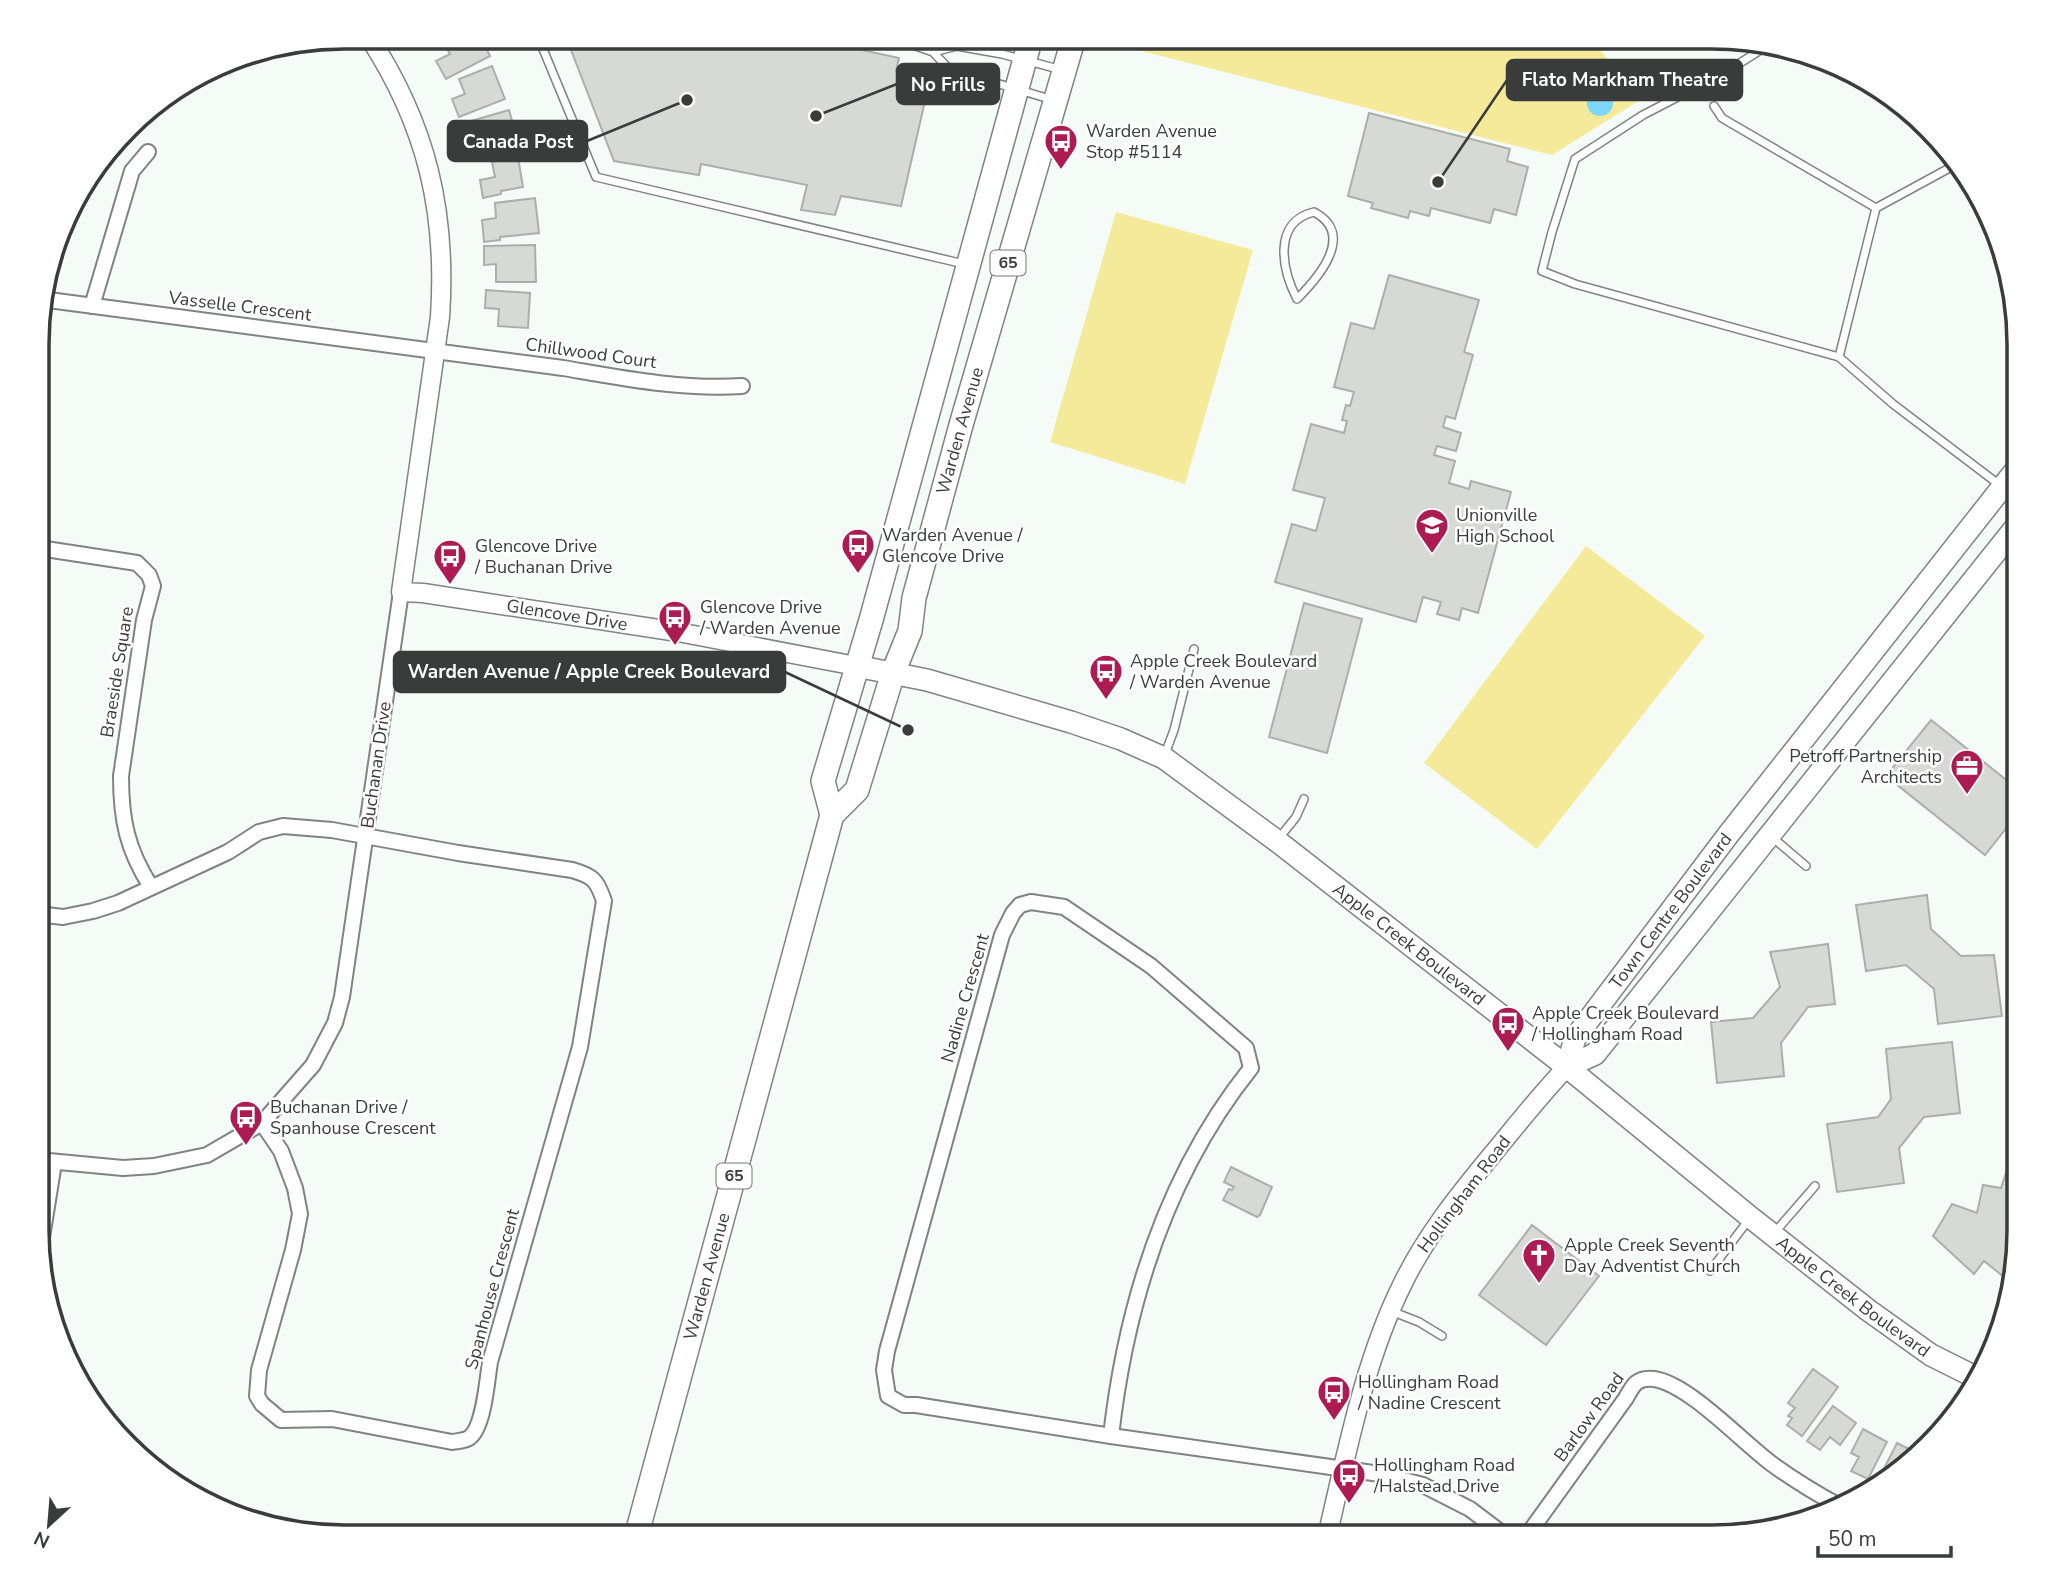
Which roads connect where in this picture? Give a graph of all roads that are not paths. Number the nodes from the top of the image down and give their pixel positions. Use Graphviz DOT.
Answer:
graph roads {
  1 [pos="377,49"];
  2 [pos="543,49"];
  3 [pos="924,49"];
  4 [pos="945,49"];
  5 [pos="971,49"];
  6 [pos="1027,49"];
  7 [pos="1070,49"];
  8 [pos="933,52"];
  9 [pos="1756,53"];
  10 [pos="1024,60"];
  11 [pos="1063,71"];
  12 [pos="1017,90"];
  13 [pos="1055,101"];
  14 [pos="1714,106"];
  15 [pos="148,152"];
  16 [pos="1949,168"];
  17 [pos="1876,208"];
  18 [pos="968,265"];
  19 [pos="1297,299"];
  20 [pos="53,301"];
  21 [pos="92,306"];
  22 [pos="434,351"];
  23 [pos="1839,357"];
  24 [pos="742,386"];
  25 [pos="2007,481"];
  26 [pos="2002,487"];
  27 [pos="2007,491"];
  28 [pos="2007,538"];
  29 [pos="49,550"];
  30 [pos="401,592"];
  31 [pos="1194,649"];
  32 [pos="856,666"];
  33 [pos="893,673"];
  34 [pos="1164,758"];
  35 [pos="1304,799"];
  36 [pos="832,815"];
  37 [pos="365,835"];
  38 [pos="1770,835"];
  39 [pos="1277,841"];
  40 [pos="1806,866"];
  41 [pos="151,887"];
  42 [pos="49,915"];
  43 [pos="1567,1067"];
  44 [pos="262,1123"];
  45 [pos="49,1162"];
  46 [pos="54,1163"];
  47 [pos="1815,1186"];
  48 [pos="49,1194"];
  49 [pos="1750,1217"];
  50 [pos="1772,1235"];
  51 [pos="1710,1270"];
  52 [pos="1391,1311"];
  53 [pos="1442,1336"];
  54 [pos="1969,1374"];
  55 [pos="1111,1436"];
  56 [pos="1343,1469"];
  57 [pos="1830,1500"];
  58 [pos="639,1525"];
  59 [pos="1330,1525"];
  60 [pos="1491,1525"];
  61 [pos="1536,1525"];
  1 -- 22 [label="street, Buchanan Drive"];
  2 -- 18 [label="lane"];
  3 -- 8 [label="lane"];
  4 -- 8 [label="lane"];
  5 -- 10 [label="lane"];
  6 -- 10 [label="main road, Warden Avenue / 65"];
  7 -- 11 [label="main road, Warden Avenue / 65"];
  8 -- 12 [label="lane"];
  9 -- 23 [label="lane"];
  10 -- 11 [label="lane"];
  10 -- 12 [label="main road, Warden Avenue / 65"];
  11 -- 13 [label="main road, Warden Avenue / 65"];
  12 -- 13 [label="lane"];
  12 -- 18 [label="main road, Warden Avenue / 65"];
  13 -- 33 [label="main road, Warden Avenue / 65"];
  14 -- 17 [label="lane"];
  15 -- 21 [label="street"];
  16 -- 17 [label="lane"];
  17 -- 23 [label="lane"];
  18 -- 32 [label="main road, Warden Avenue / 65"];
  19 -- 19 [label="lane"];
  20 -- 21 [label="street, Vasselle Crescent"];
  21 -- 22 [label="street, Vasselle Crescent"];
  22 -- 24 [label="street, Chillwood Court"];
  22 -- 30 [label="street, Buchanan Drive"];
  23 -- 26 [label="lane"];
  25 -- 26 [label="main road, Town Centre Boulevard"];
  26 -- 27 [label="street"];
  26 -- 43 [label="main road, Town Centre Boulevard"];
  28 -- 38 [label="main road, Town Centre Boulevard"];
  29 -- 41 [label="street, Braeside Square"];
  30 -- 32 [label="street, Glencove Drive"];
  30 -- 37 [label="street, Buchanan Drive"];
  31 -- 34 [label="lane"];
  32 -- 33 [label="main road, Apple Creek Boulevard"];
  32 -- 36 [label="main road, Warden Avenue / 65"];
  33 -- 34 [label="main road, Apple Creek Boulevard"];
  33 -- 36 [label="main road, Warden Avenue / 65"];
  34 -- 39 [label="main road, Apple Creek Boulevard"];
  35 -- 39 [label="lane"];
  36 -- 58 [label="main road, Warden Avenue / 65"];
  37 -- 41 [label="street"];
  37 -- 44 [label="street, Buchanan Drive"];
  37 -- 44 [label="street, Spanhouse Crescent"];
  38 -- 40 [label="lane"];
  38 -- 43 [label="main road, Town Centre Boulevard"];
  39 -- 43 [label="main road, Apple Creek Boulevard"];
  41 -- 42 [label="street"];
  43 -- 49 [label="main road, Apple Creek Boulevard"];
  43 -- 52 [label="street, Hollingham Road"];
  44 -- 46 [label="street, Buchanan Drive"];
  45 -- 46 [label="street, Buchanan Drive"];
  46 -- 48 [label="street"];
  47 -- 50 [label="lane"];
  49 -- 50 [label="main road, Apple Creek Boulevard"];
  49 -- 51 [label="lane"];
  50 -- 54 [label="main road, Apple Creek Boulevard"];
  52 -- 53 [label="lane"];
  52 -- 56 [label="street, Hollingham Road"];
  55 -- 55 [label="street, Nadine Crescent"];
  55 -- 56 [label="street, Nadine Crescent"];
  56 -- 59 [label="street, Hollingham Road"];
  56 -- 60 [label="street, Nadine Crescent"];
  57 -- 61 [label="street, Barlow Road"];
}
